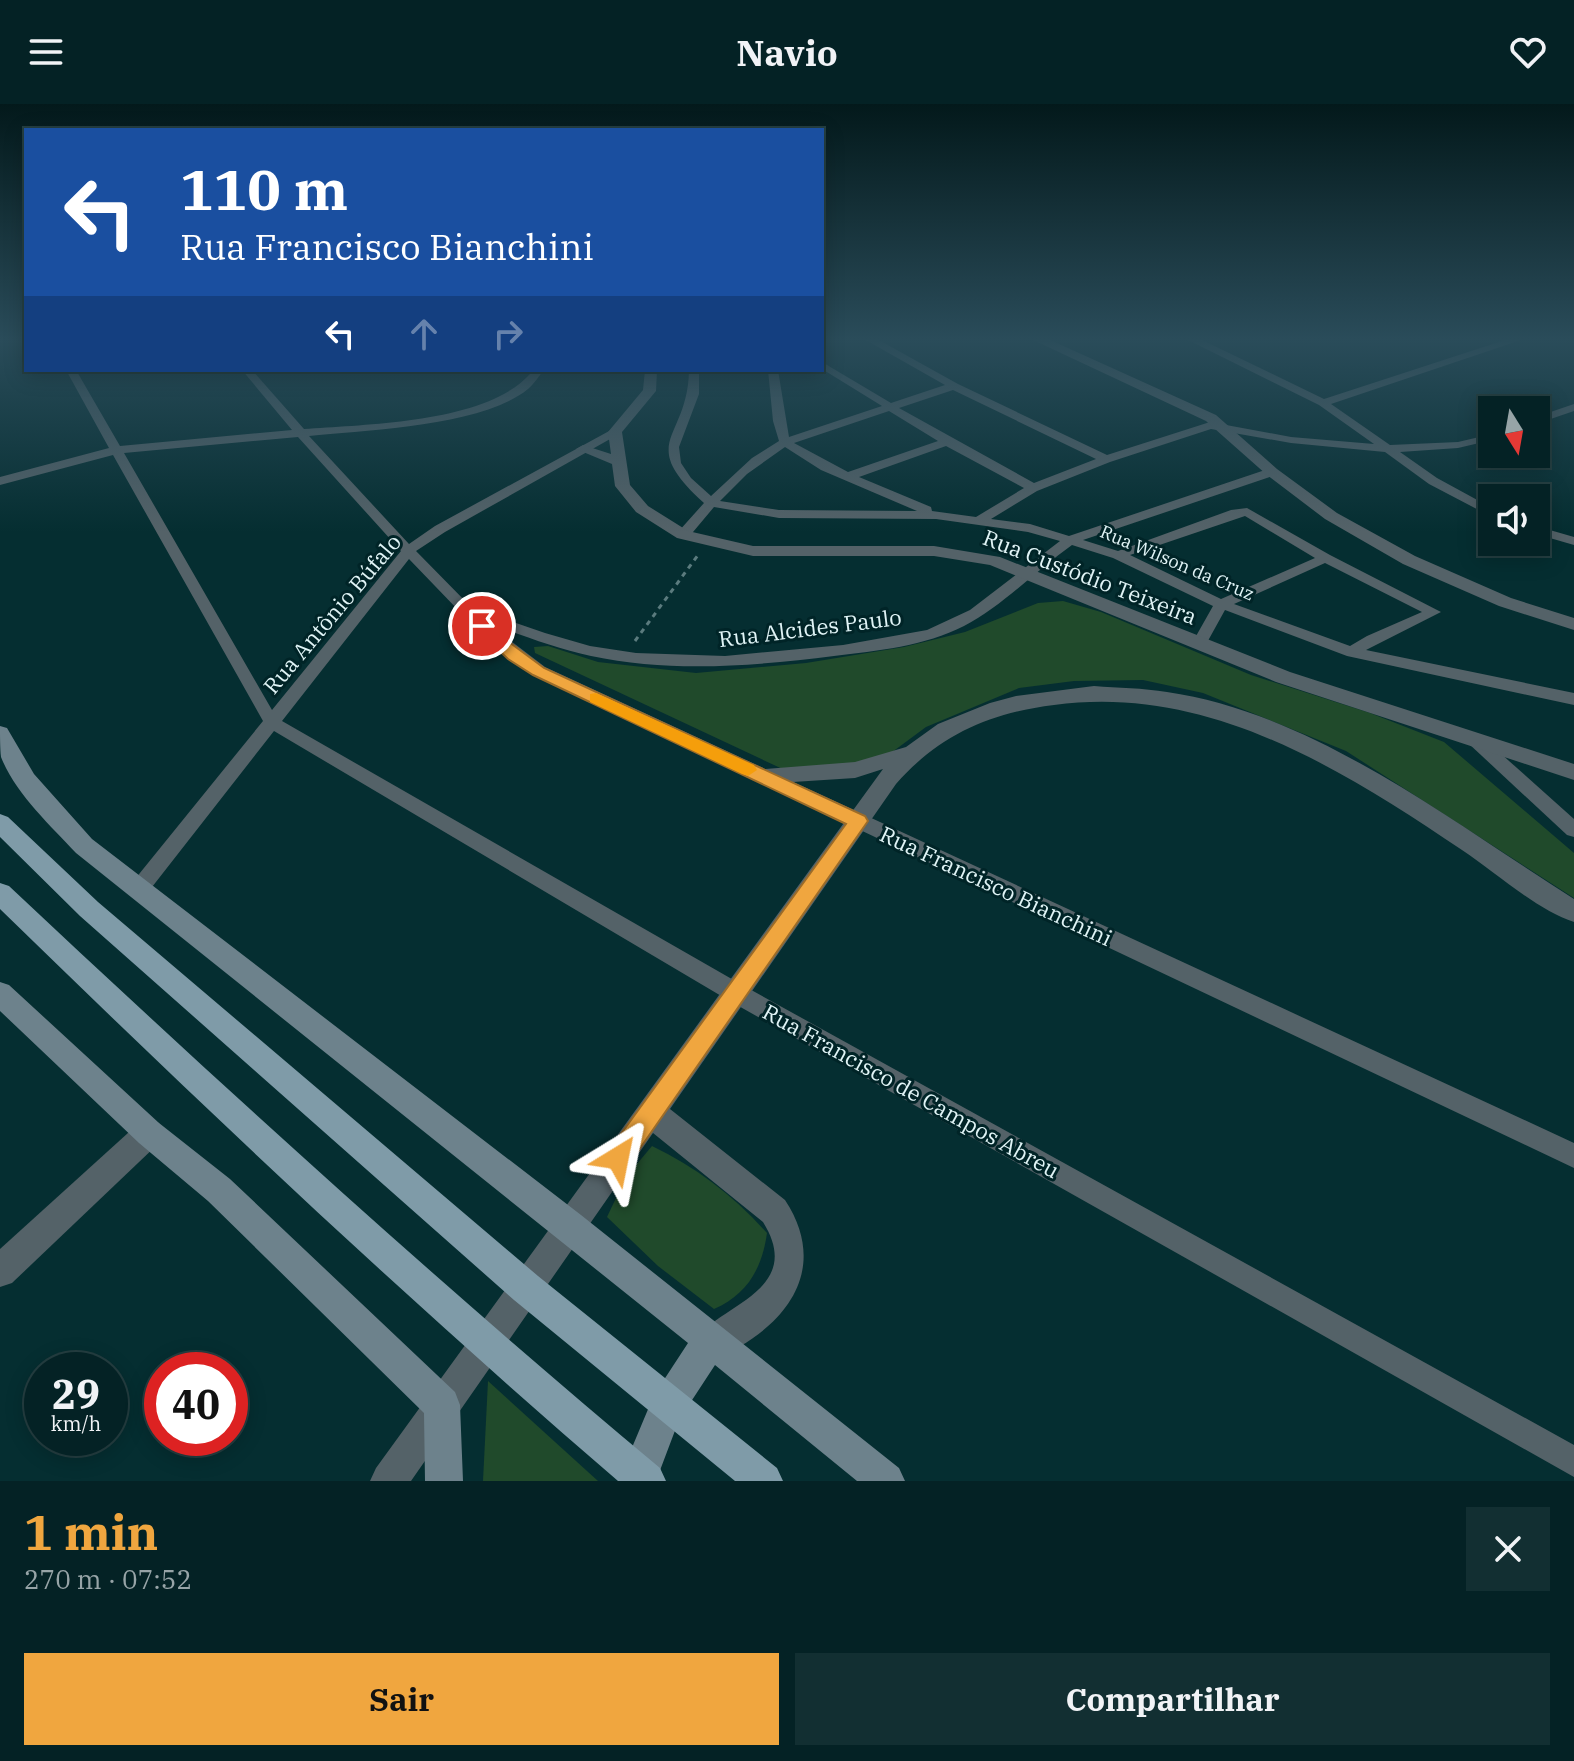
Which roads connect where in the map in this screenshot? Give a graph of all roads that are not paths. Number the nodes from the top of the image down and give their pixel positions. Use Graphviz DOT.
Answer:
graph roads {
  1 [pos="90,403"];
  2 [pos="275,403"];
  3 [pos="490,403"];
  4 [pos="639,403"];
  5 [pos="690,403"];
  6 [pos="777,403"];
  7 [pos="885,403"];
  8 [pos="902,403"];
  9 [pos="990,403"];
  10 [pos="1174,403"];
  11 [pos="1323,403"];
  12 [pos="891,407"];
  13 [pos="1574,407"];
  14 [pos="1550,416"];
  15 [pos="1222,426"];
  16 [pos="298,431"];
  17 [pos="615,432"];
  18 [pos="1478,440"];
  19 [pos="785,442"];
  20 [pos="947,442"];
  21 [pos="583,449"];
  22 [pos="1387,449"];
  23 [pos="116,450"];
  24 [pos="1106,459"];
  25 [pos="617,461"];
  26 [pos="1272,472"];
  27 [pos="847,477"];
  28 [pos="0,481"];
  29 [pos="1033,488"];
  30 [pos="711,503"];
  31 [pos="1478,505"];
  32 [pos="936,515"];
  33 [pos="981,519"];
  34 [pos="1574,528"];
  35 [pos="683,535"];
  36 [pos="1550,535"];
  37 [pos="1556,537"];
  38 [pos="1072,539"];
  39 [pos="1574,541"];
  40 [pos="408,551"];
  41 [pos="1118,555"];
  42 [pos="1325,558"];
  43 [pos="1026,574"];
  44 [pos="1221,604"];
  45 [pos="463,608"];
  46 [pos="1574,624"];
  47 [pos="1199,645"];
  48 [pos="1352,652"];
  49 [pos="1574,699"];
  50 [pos="271,721"];
  51 [pos="0,733"];
  52 [pos="1474,739"];
  53 [pos="908,753"];
  54 [pos="1574,772"];
  55 [pos="762,776"];
  56 [pos="858,821"];
  57 [pos="0,823"];
  58 [pos="1574,830"];
  59 [pos="138,890"];
  60 [pos="0,893"];
  61 [pos="1574,912"];
  62 [pos="736,993"];
  63 [pos="0,994"];
  64 [pos="651,1113"];
  65 [pos="149,1133"];
  66 [pos="1574,1156"];
  67 [pos="570,1226"];
  68 [pos="0,1271"];
  69 [pos="526,1288"];
  70 [pos="712,1343"];
  71 [pos="486,1345"];
  72 [pos="667,1401"];
  73 [pos="442,1405"];
  74 [pos="1574,1462"];
  75 [pos="641,1479"];
  76 [pos="389,1481"];
  77 [pos="444,1481"];
  78 [pos="764,1481"];
  79 [pos="886,1481"];
  1 -- 23 [label="street, Rua Francisco de Campos Abreu"];
  2 -- 16 [label="street, Rua Francisco Bianchini"];
  3 -- 16 [label="street"];
  4 -- 17 [label="street"];
  5 -- 30 [label="street"];
  6 -- 19 [label="street"];
  7 -- 12 [label="street"];
  8 -- 12 [label="street"];
  9 -- 24 [label="street"];
  10 -- 15 [label="street"];
  11 -- 22 [label="street"];
  12 -- 19 [label="street"];
  12 -- 20 [label="street"];
  13 -- 14 [label="street"];
  15 -- 22 [label="street"];
  15 -- 24 [label="street"];
  15 -- 26 [label="street"];
  16 -- 23 [label="street"];
  16 -- 40 [label="street, Rua Francisco Bianchini"];
  17 -- 21 [label="street, Rua Antônio Búfalo"];
  17 -- 25 [label="street, Rua Custódio Teixeira"];
  18 -- 22 [label="street"];
  19 -- 27 [label="street"];
  19 -- 30 [label="street"];
  20 -- 27 [label="street"];
  20 -- 29 [label="street"];
  21 -- 25 [label="street"];
  21 -- 40 [label="street, Rua Antônio Búfalo"];
  22 -- 31 [label="street"];
  23 -- 28 [label="street"];
  23 -- 50 [label="street, Rua Francisco de Campos Abreu"];
  24 -- 29 [label="street"];
  25 -- 35 [label="street, Rua Custódio Teixeira"];
  26 -- 38 [label="street, Rua Alcides Paulo"];
  26 -- 46 [label="street"];
  27 -- 32 [label="street"];
  29 -- 33 [label="street"];
  30 -- 32 [label="street, Rua Wilson da Cruz"];
  30 -- 35 [label="street"];
  32 -- 33 [label="street, Rua Wilson da Cruz"];
  33 -- 38 [label="street, Rua Wilson da Cruz"];
  34 -- 37 [label="street"];
  35 -- 43 [label="street, Rua Custódio Teixeira"];
  36 -- 37 [label="street"];
  37 -- 39 [label="street"];
  38 -- 41 [label="street, Rua Wilson da Cruz"];
  38 -- 43 [label="street, Rua Alcides Paulo"];
  40 -- 45 [label="street, Rua Francisco Bianchini"];
  40 -- 50 [label="street, Rua Antônio Búfalo"];
  41 -- 42 [label="street"];
  41 -- 44 [label="street, Rua Wilson da Cruz"];
  42 -- 44 [label="street"];
  42 -- 48 [label="street"];
  43 -- 45 [label="street, Rua Alcides Paulo"];
  43 -- 47 [label="street, Rua Custódio Teixeira"];
  44 -- 47 [label="street"];
  44 -- 48 [label="street, Rua Wilson da Cruz"];
  45 -- 55 [label="street, Rua Francisco Bianchini"];
  47 -- 52 [label="street, Rua Custódio Teixeira"];
  48 -- 49 [label="street, Rua Wilson da Cruz"];
  50 -- 59 [label="street, Rua Antônio Búfalo"];
  50 -- 62 [label="street, Rua Francisco de Campos Abreu"];
  51 -- 59 [label="main road"];
  52 -- 54 [label="street, Rua Custódio Teixeira"];
  52 -- 58 [label="street"];
  53 -- 55 [label="street"];
  53 -- 56 [label="street"];
  53 -- 61 [label="street"];
  55 -- 56 [label="street, Rua Francisco Bianchini"];
  56 -- 62 [label="street"];
  56 -- 66 [label="street, Rua Francisco Bianchini"];
  57 -- 69 [label="main road"];
  59 -- 67 [label="main road"];
  60 -- 71 [label="main road"];
  62 -- 64 [label="street"];
  62 -- 74 [label="street, Rua Francisco de Campos Abreu"];
  63 -- 65 [label="main road"];
  64 -- 67 [label="street"];
  64 -- 70 [label="street"];
  65 -- 68 [label="street"];
  65 -- 73 [label="main road"];
  67 -- 69 [label="street"];
  67 -- 70 [label="main road"];
  69 -- 71 [label="street"];
  69 -- 72 [label="main road"];
  70 -- 72 [label="main road"];
  70 -- 79 [label="main road"];
  71 -- 73 [label="street"];
  71 -- 75 [label="main road"];
  72 -- 75 [label="main road"];
  72 -- 78 [label="main road"];
  73 -- 76 [label="street"];
  73 -- 77 [label="main road"];
}
